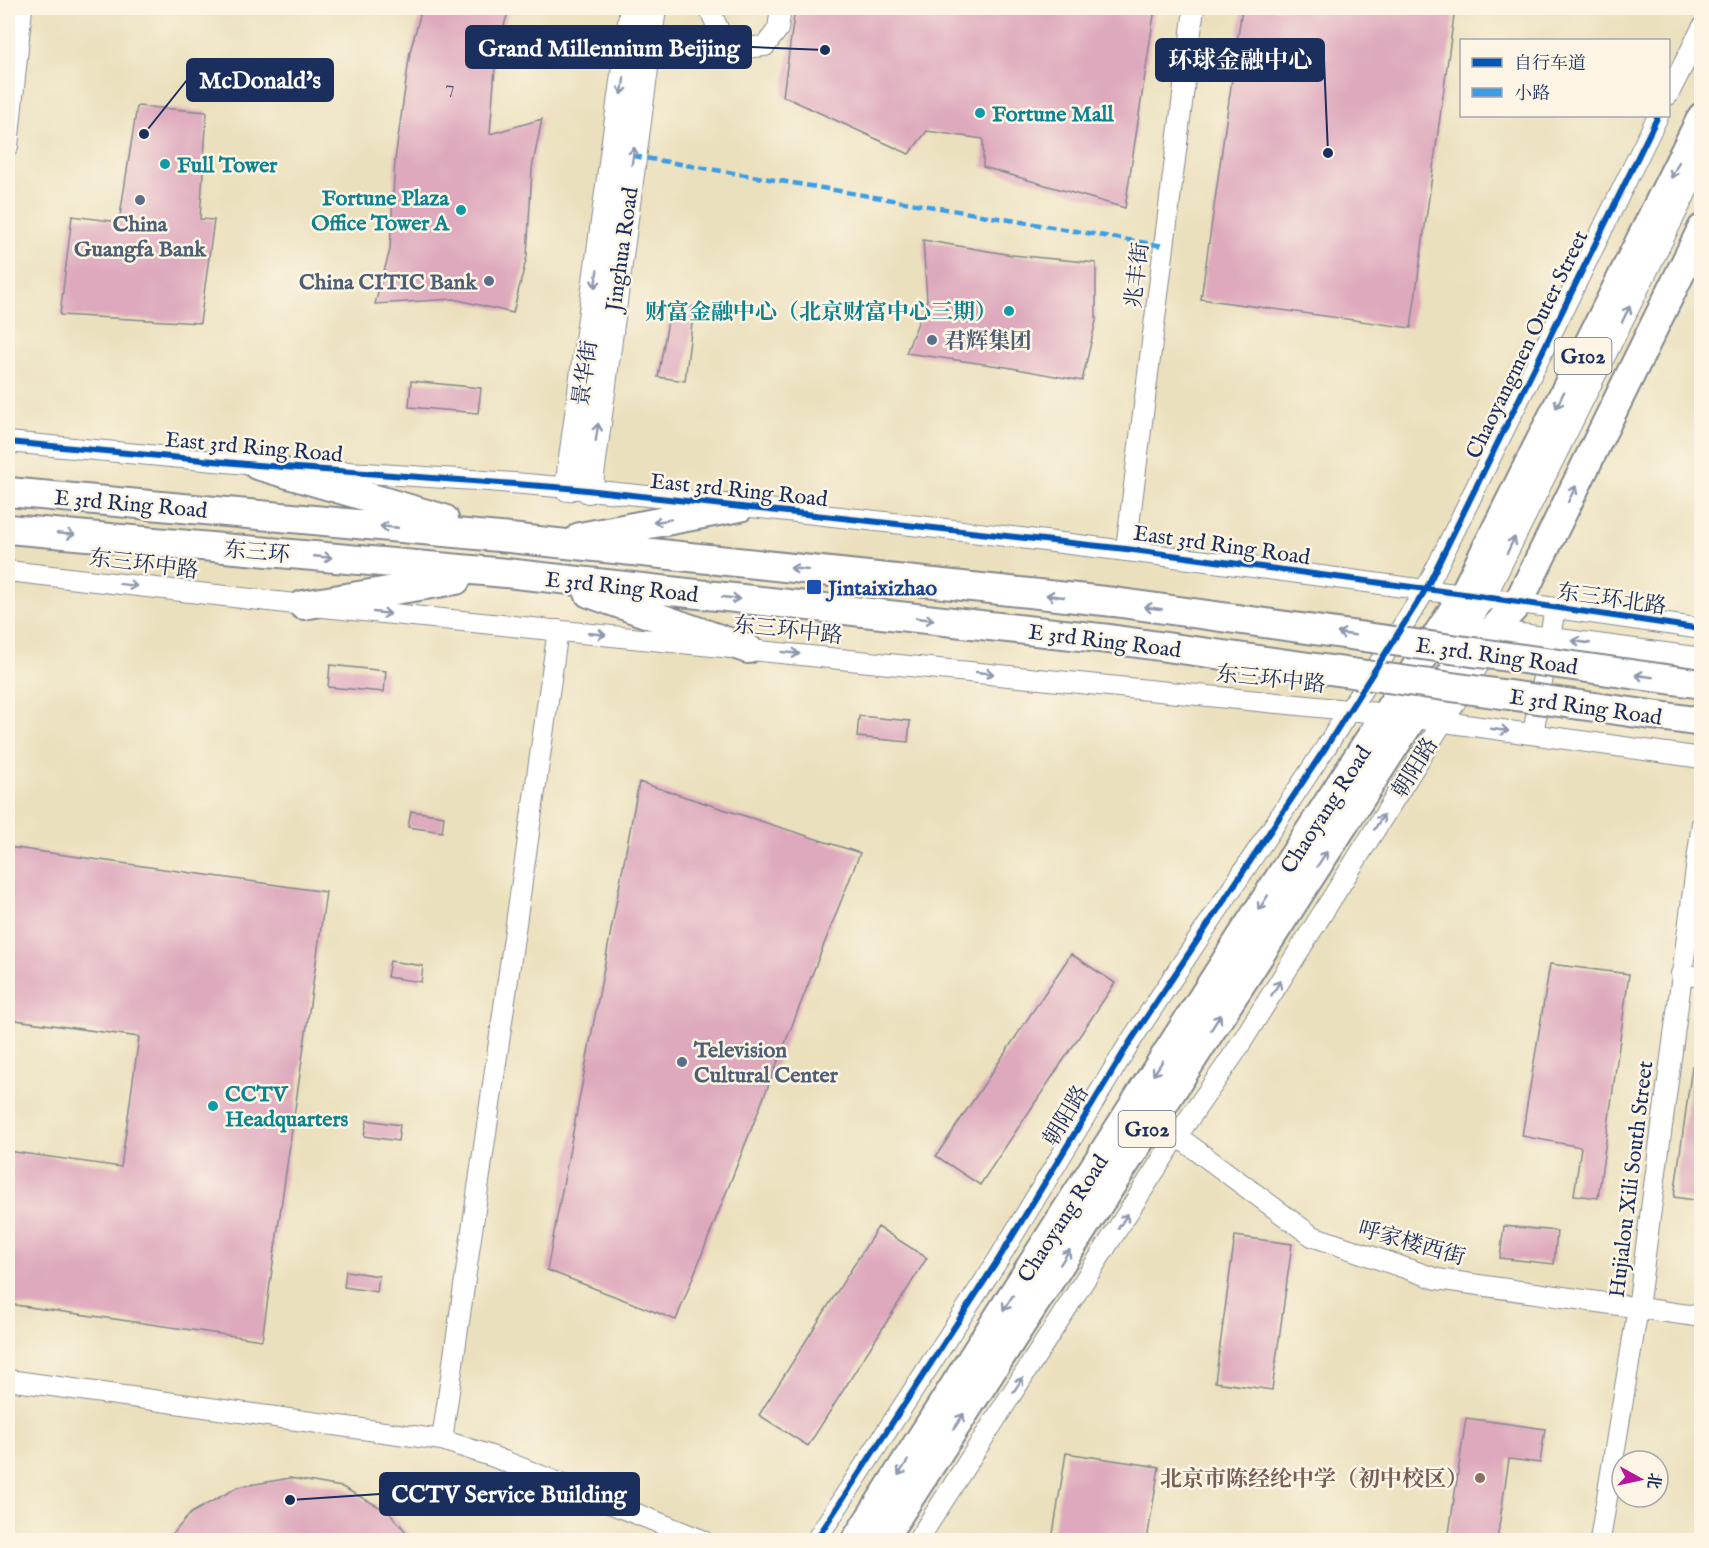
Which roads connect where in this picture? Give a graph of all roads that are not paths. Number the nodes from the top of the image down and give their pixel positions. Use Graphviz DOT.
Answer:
graph roads {
  1 [pos="22,8"];
  2 [pos="633,8"];
  3 [pos="653,8"];
  4 [pos="709,8"];
  5 [pos="781,8"];
  6 [pos="1194,8"];
  7 [pos="1701,28"];
  8 [pos="1670,91"];
  9 [pos="1658,117"];
  10 [pos="1701,117"];
  11 [pos="8,146"];
  12 [pos="1701,161"];
  13 [pos="1701,229"];
  14 [pos="8,442"];
  15 [pos="257,465"];
  16 [pos="579,489"];
  17 [pos="8,492"];
  18 [pos="740,507"];
  19 [pos="8,529"];
  20 [pos="510,538"];
  21 [pos="547,543"];
  22 [pos="1126,549"];
  23 [pos="8,572"];
  24 [pos="506,573"];
  25 [pos="542,577"];
  26 [pos="1426,589"];
  27 [pos="1474,596"];
  28 [pos="1113,602"];
  29 [pos="1518,603"];
  30 [pos="303,605"];
  31 [pos="1554,608"];
  32 [pos="1407,619"];
  33 [pos="1476,628"];
  34 [pos="1701,629"];
  35 [pos="558,630"];
  36 [pos="1549,638"];
  37 [pos="748,649"];
  38 [pos="1701,658"];
  39 [pos="1701,684"];
  40 [pos="1349,710"];
  41 [pos="1400,716"];
  42 [pos="1442,721"];
  43 [pos="1701,722"];
  44 [pos="1533,734"];
  45 [pos="1701,758"];
  46 [pos="1701,823"];
  47 [pos="1681,974"];
  48 [pos="1701,978"];
  49 [pos="1177,1136"];
  50 [pos="1638,1308"];
  51 [pos="1701,1317"];
  52 [pos="8,1380"];
  53 [pos="442,1440"];
  54 [pos="702,1540"];
  55 [pos="816,1540"];
  56 [pos="856,1540"];
  57 [pos="882,1540"];
  58 [pos="918,1540"];
  59 [pos="1600,1540"];
  1 -- 11 [label="street"];
  2 -- 16 [label="main road, 景华街, one-way"];
  16 -- 3 [label="main road, Jinghua Road, one-way"];
  4 -- 5 [label="street"];
  6 -- 22 [label="street, 兆丰街"];
  7 -- 8 [label="street"];
  9 -- 26 [label="street, Chaoyangmen Outer Street"];
  10 -- 27 [label="highway, G102, one-way"];
  27 -- 12 [label="street, one-way"];
  29 -- 13 [label="highway, G102, one-way"];
  14 -- 15 [label="street, East 3rd Ring Road"];
  15 -- 16 [label="street, East 3rd Ring Road"];
  15 -- 20 [label="highway"];
  16 -- 18 [label="street, East 3rd Ring Road"];
  20 -- 17 [label="highway, E 3rd Ring Road, one-way"];
  18 -- 21 [label="highway, one-way"];
  18 -- 22 [label="street, East 3rd Ring Road"];
  19 -- 24 [label="highway, 东三环, one-way"];
  20 -- 21 [label="highway, E 3rd Ring Road"];
  28 -- 21 [label="highway, E 3rd Ring Road, one-way"];
  22 -- 26 [label="street, East 3rd Ring Road"];
  23 -- 30 [label="street, 东三环中路, one-way"];
  24 -- 25 [label="highway, E 3rd Ring Road"];
  24 -- 30 [label="highway"];
  25 -- 37 [label="highway"];
  25 -- 43 [label="highway, E 3rd Ring Road, one-way, bridge"];
  26 -- 27 [label="street, East 3rd Ring Road"];
  26 -- 32 [label="street, Chaoyangmen Outer Street"];
  27 -- 29 [label="street, 东三环北路"];
  27 -- 33 [label="highway, G102"];
  39 -- 28 [label="highway, E. 3rd. Ring Road, one-way, bridge"];
  29 -- 31 [label="street, 东三环北路"];
  29 -- 33 [label="highway, G102"];
  30 -- 35 [label="street, 东三环中路, one-way"];
  31 -- 34 [label="street, 东三环北路"];
  31 -- 36 [label="street"];
  32 -- 33 [label="street"];
  32 -- 40 [label="street, 朝阳路"];
  33 -- 36 [label="street"];
  33 -- 41 [label="highway, G102"];
  33 -- 41 [label="highway, G102"];
  33 -- 42 [label="street, 朝阳路"];
  35 -- 37 [label="street, 东三环中路, one-way"];
  35 -- 53 [label="street"];
  38 -- 36 [label="street, one-way"];
  36 -- 44 [label="street"];
  37 -- 40 [label="street, 东三环中路, one-way"];
  40 -- 41 [label="street, 东三环中路"];
  40 -- 55 [label="street, 朝阳路"];
  41 -- 42 [label="street"];
  41 -- 56 [label="highway, Chaoyang Road / G102, one-way"];
  57 -- 41 [label="highway, 朝阳路 / G102, one-way"];
  42 -- 44 [label="street, one-way"];
  49 -- 42 [label="street, 朝阳路, one-way"];
  44 -- 45 [label="street"];
  46 -- 47 [label="street, Hujialou Xili South Street"];
  47 -- 48 [label="street"];
  47 -- 50 [label="street, Hujialou Xili South Street"];
  49 -- 50 [label="street, 呼家楼西街"];
  58 -- 49 [label="street, 朝阳路, one-way"];
  50 -- 51 [label="street, 呼家楼西街"];
  50 -- 59 [label="street, Hujialou Xili South Street"];
  52 -- 53 [label="street"];
  53 -- 54 [label="street"];
}
